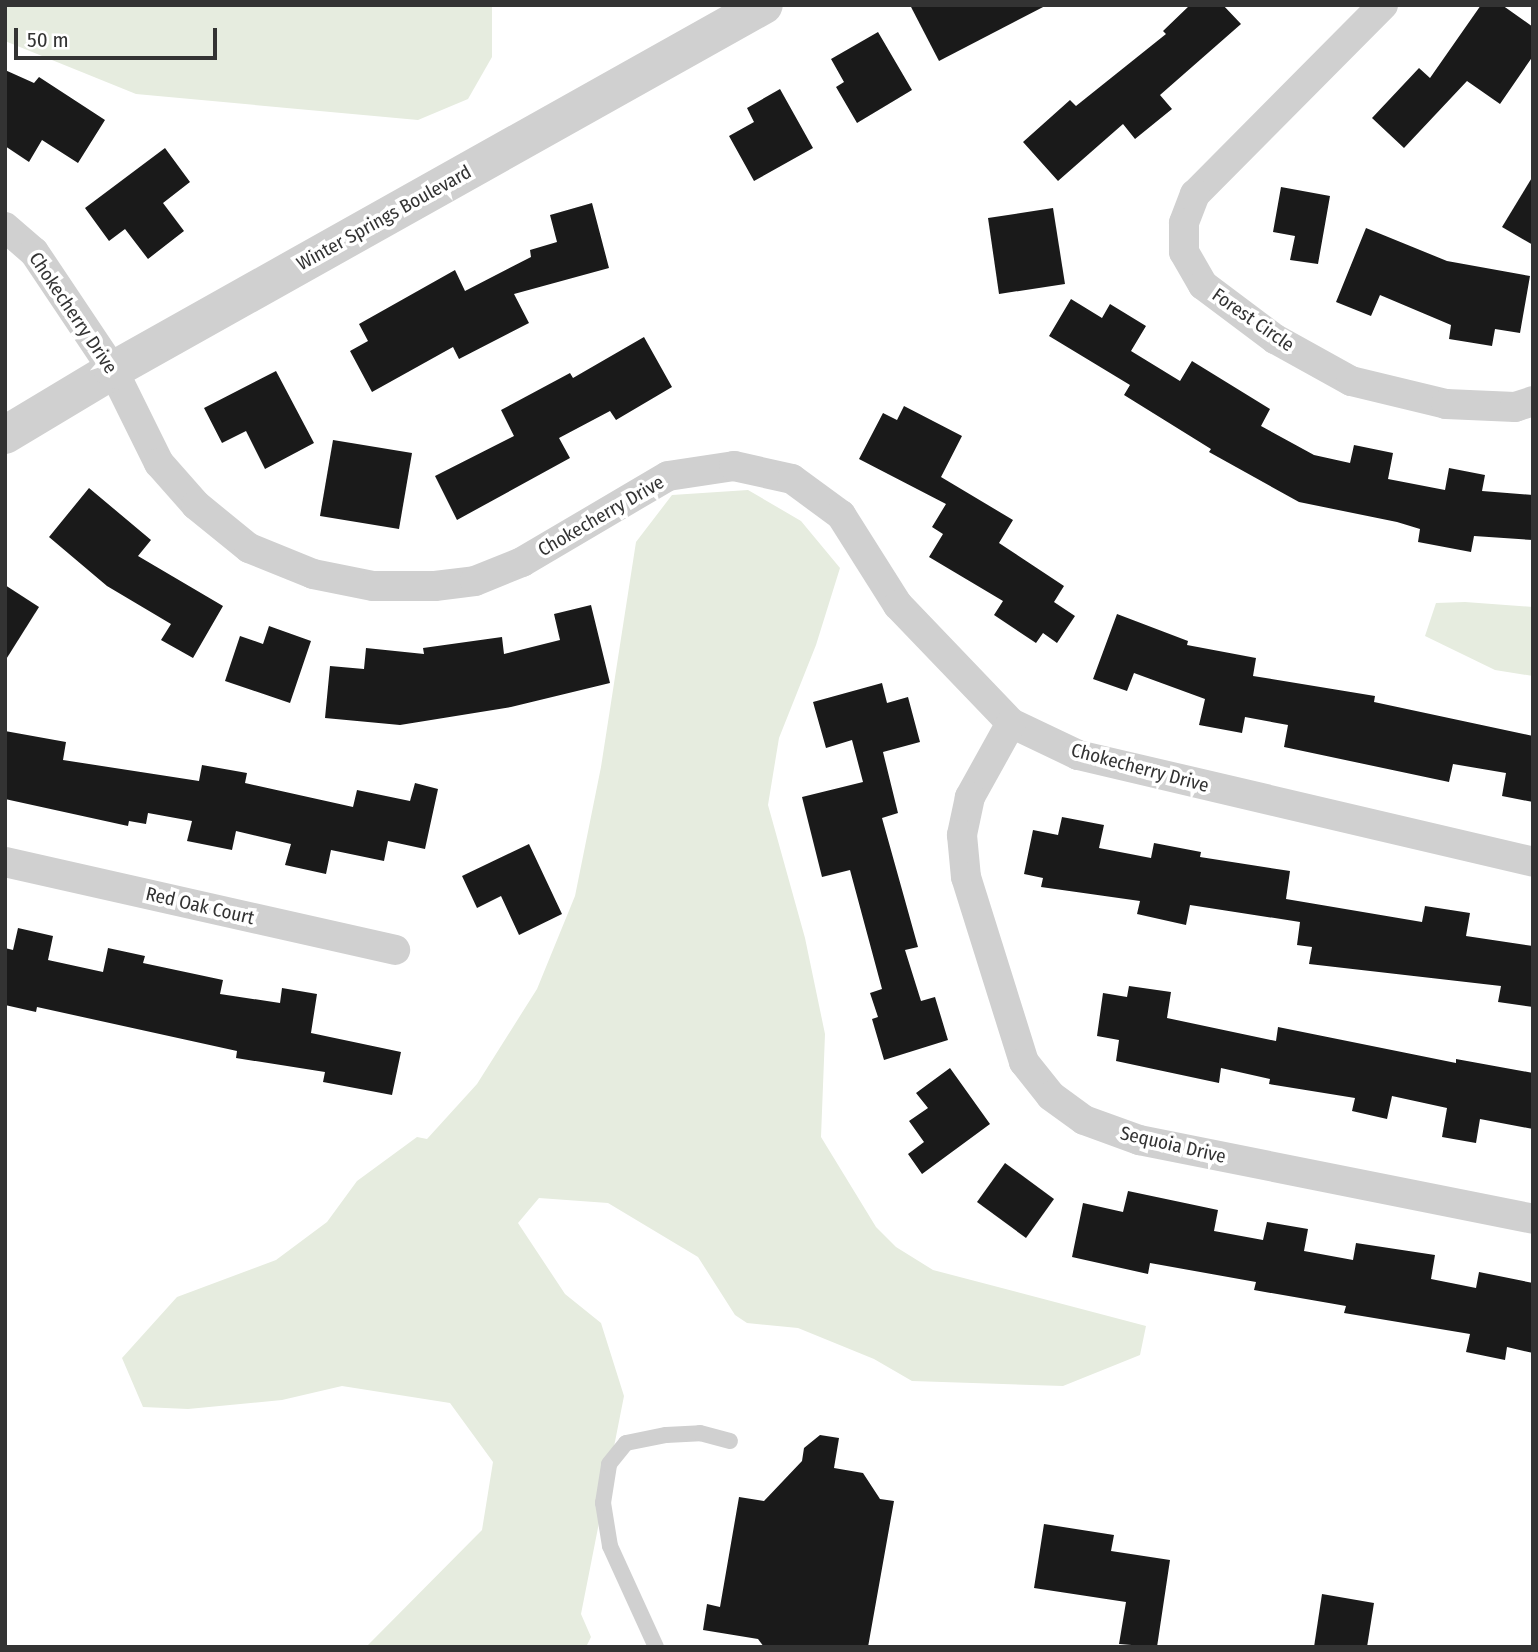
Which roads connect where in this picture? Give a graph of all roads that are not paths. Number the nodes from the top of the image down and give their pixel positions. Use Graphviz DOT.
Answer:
graph roads {
  1 [pos="764,5"];
  2 [pos="1383,5"];
  3 [pos="5,227"];
  4 [pos="113,370"];
  5 [pos="1533,401"];
  6 [pos="5,435"];
  7 [pos="1011,723"];
  8 [pos="5,862"];
  9 [pos="1533,862"];
  10 [pos="395,950"];
  11 [pos="1533,1219"];
  12 [pos="730,1441"];
  13 [pos="656,1647"];
  1 -- 4 [label="street, Winter Springs Boulevard"];
  2 -- 5 [label="street, Forest Circle"];
  3 -- 4 [label="street, Chokecherry Drive"];
  4 -- 6 [label="street, Winter Springs Boulevard"];
  4 -- 7 [label="street, Chokecherry Drive"];
  7 -- 9 [label="street, Chokecherry Drive"];
  7 -- 11 [label="street, Sequoia Drive"];
  8 -- 10 [label="street, Red Oak Court"];
  12 -- 13 [label="lane"];
}
